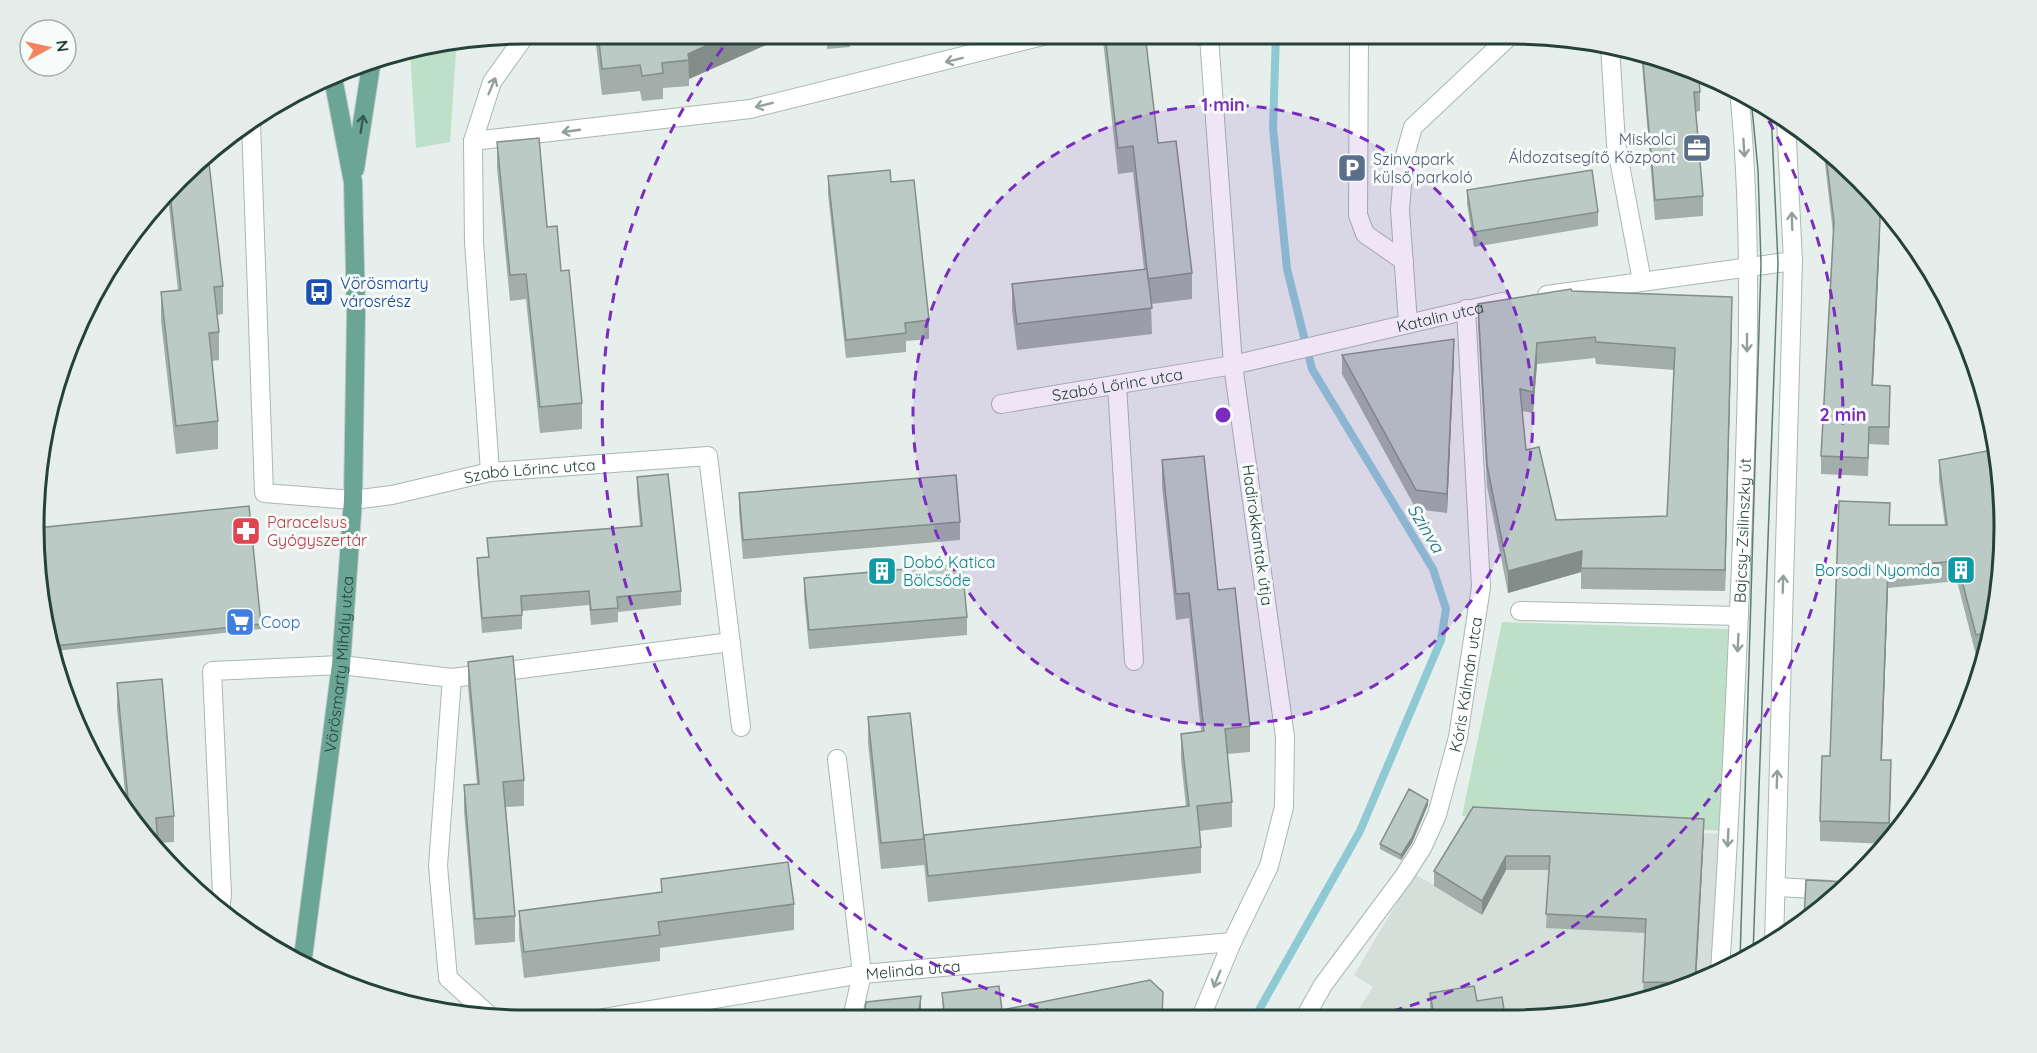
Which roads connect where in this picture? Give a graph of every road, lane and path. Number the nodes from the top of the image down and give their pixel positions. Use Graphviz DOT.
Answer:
graph roads {
  1 [pos="519,44"];
  2 [pos="1011,44"];
  3 [pos="1214,44"];
  4 [pos="1359,44"];
  5 [pos="1501,44"];
  6 [pos="1611,54"];
  7 [pos="370,69"];
  8 [pos="334,84"];
  9 [pos="1740,102"];
  10 [pos="251,130"];
  11 [pos="1786,130"];
  12 [pos="472,141"];
  13 [pos="352,182"];
  14 [pos="1404,261"];
  15 [pos="1792,261"];
  16 [pos="1748,266"];
  17 [pos="1642,281"];
  18 [pos="1466,309"];
  19 [pos="1408,323"];
  20 [pos="1233,365"];
  21 [pos="1117,385"];
  22 [pos="1001,404"];
  23 [pos="490,472"];
  24 [pos="353,500"];
  25 [pos="1520,611"];
  26 [pos="1739,616"];
  27 [pos="731,642"];
  28 [pos="1134,661"];
  29 [pos="341,664"];
  30 [pos="452,678"];
  31 [pos="741,727"];
  32 [pos="837,759"];
  33 [pos="1777,887"];
  34 [pos="1828,890"];
  35 [pos="221,901"];
  36 [pos="1775,931"];
  37 [pos="1232,942"];
  38 [pos="303,955"];
  39 [pos="1721,962"];
  40 [pos="862,974"];
  41 [pos="479,1007"];
  42 [pos="650,1010"];
  43 [pos="854,1010"];
  44 [pos="1204,1010"];
  45 [pos="1309,1010"];
  12 -- 1 [label="street, one-way"];
  2 -- 12 [label="street, one-way"];
  3 -- 20 [label="street, Hadirokkantak útja"];
  4 -- 14 [label="street"];
  5 -- 14 [label="street"];
  6 -- 17 [label="street"];
  13 -- 7 [label="main road, Vörösmarty Mihály utca, one-way"];
  8 -- 13 [label="main road, Vörösmarty Mihály utca"];
  9 -- 16 [label="street, Bajcsy-Zsilinszky út, one-way"];
  10 -- 24 [label="street, Szabó Lőrinc utca"];
  15 -- 11 [label="street, one-way"];
  12 -- 23 [label="street"];
  13 -- 24 [label="main road, Vörösmarty Mihály utca"];
  14 -- 19 [label="street"];
  15 -- 16 [label="street, Katalin utca"];
  33 -- 15 [label="street, one-way"];
  16 -- 17 [label="street, Katalin utca"];
  16 -- 26 [label="street, Bajcsy-Zsilinszky út, one-way"];
  17 -- 18 [label="street, Katalin utca"];
  18 -- 19 [label="street, Katalin utca"];
  18 -- 45 [label="street, Kóris Kálmán utca"];
  19 -- 20 [label="street, Katalin utca"];
  20 -- 21 [label="street, Szabó Lőrinc utca"];
  20 -- 37 [label="street, Hadirokkantak útja"];
  21 -- 22 [label="street, Szabó Lőrinc utca"];
  21 -- 28 [label="street"];
  23 -- 24 [label="street, Szabó Lőrinc utca"];
  23 -- 27 [label="street, Szabó Lőrinc utca"];
  24 -- 29 [label="main road, Vörösmarty Mihály utca"];
  25 -- 26 [label="street"];
  26 -- 39 [label="street, Bajcsy-Zsilinszky út, one-way"];
  27 -- 30 [label="street"];
  27 -- 31 [label="street"];
  29 -- 30 [label="street"];
  29 -- 35 [label="street"];
  29 -- 38 [label="main road, Vörösmarty Mihály utca"];
  30 -- 41 [label="street"];
  32 -- 40 [label="street"];
  33 -- 34 [label="street"];
  33 -- 36 [label="street"];
  37 -- 40 [label="street, Melinda utca"];
  37 -- 44 [label="street, Hadirokkantak útja, one-way"];
  40 -- 42 [label="street, Melinda utca"];
  40 -- 43 [label="street"];
}
